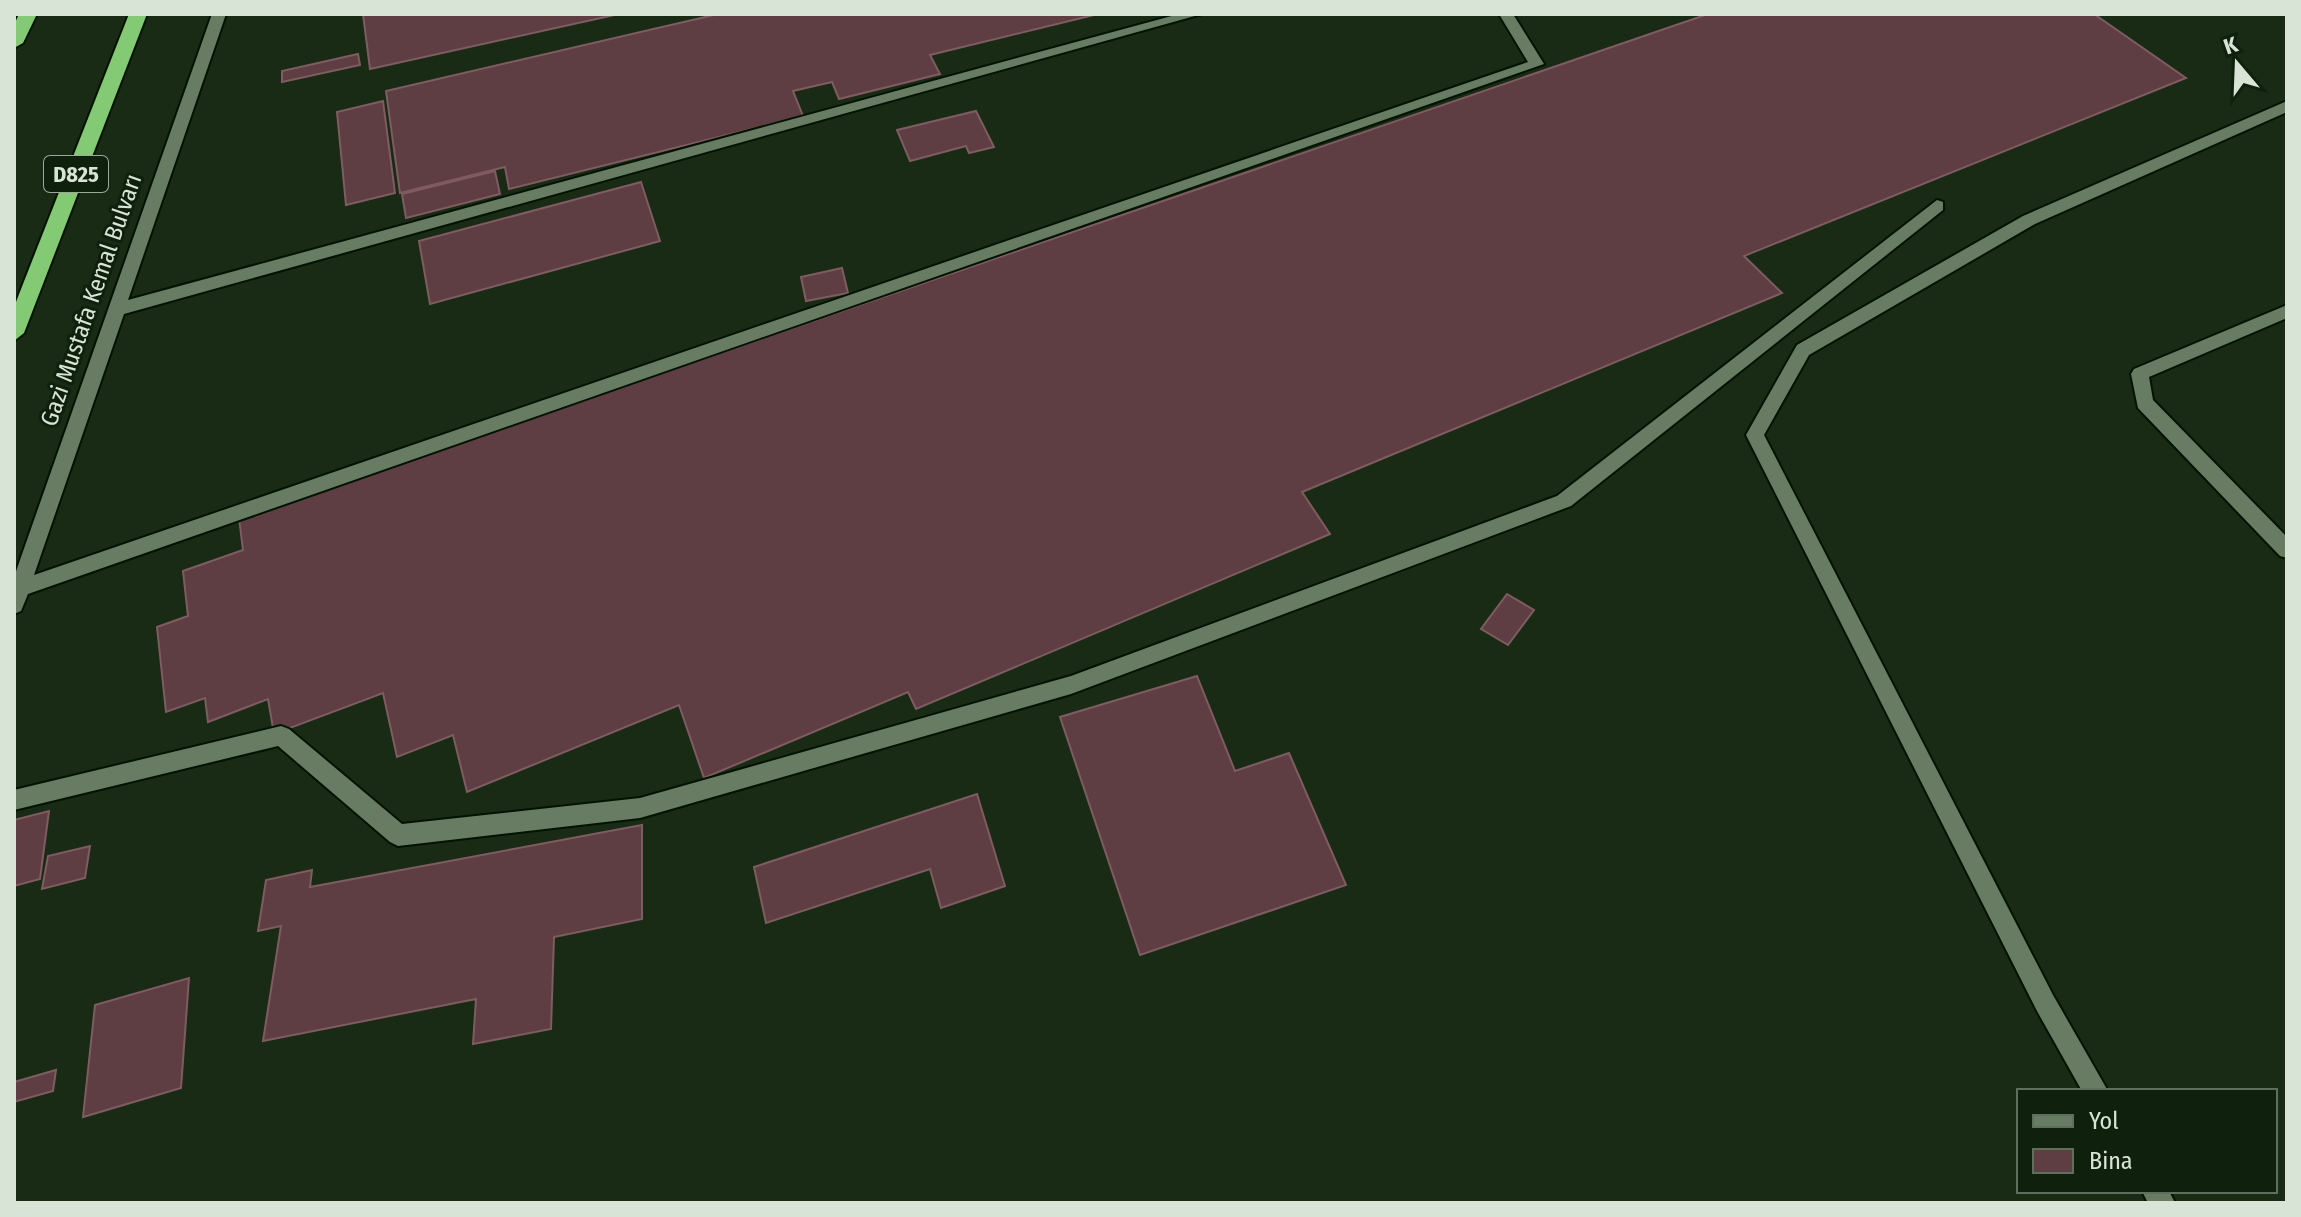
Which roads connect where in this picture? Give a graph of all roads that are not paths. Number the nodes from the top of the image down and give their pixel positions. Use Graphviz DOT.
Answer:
graph roads {
  1 [pos="28,14"];
  2 [pos="138,14"];
  3 [pos="219,14"];
  4 [pos="1195,14"];
  5 [pos="1506,14"];
  6 [pos="14,43"];
  7 [pos="2287,106"];
  8 [pos="1937,206"];
  9 [pos="115,310"];
  10 [pos="2287,311"];
  11 [pos="14,333"];
  12 [pos="2287,550"];
  13 [pos="17,596"];
  14 [pos="14,800"];
  15 [pos="2095,1089"];
  1 -- 6 [label="highway"];
  2 -- 11 [label="highway, D825"];
  3 -- 9 [label="street, Gazi Mustafa Kemal Bulvarı"];
  4 -- 9 [label="street"];
  5 -- 13 [label="street"];
  7 -- 15 [label="street"];
  8 -- 14 [label="street"];
  9 -- 13 [label="street, Gazi Mustafa Kemal Bulvarı"];
  10 -- 12 [label="street"];
}
